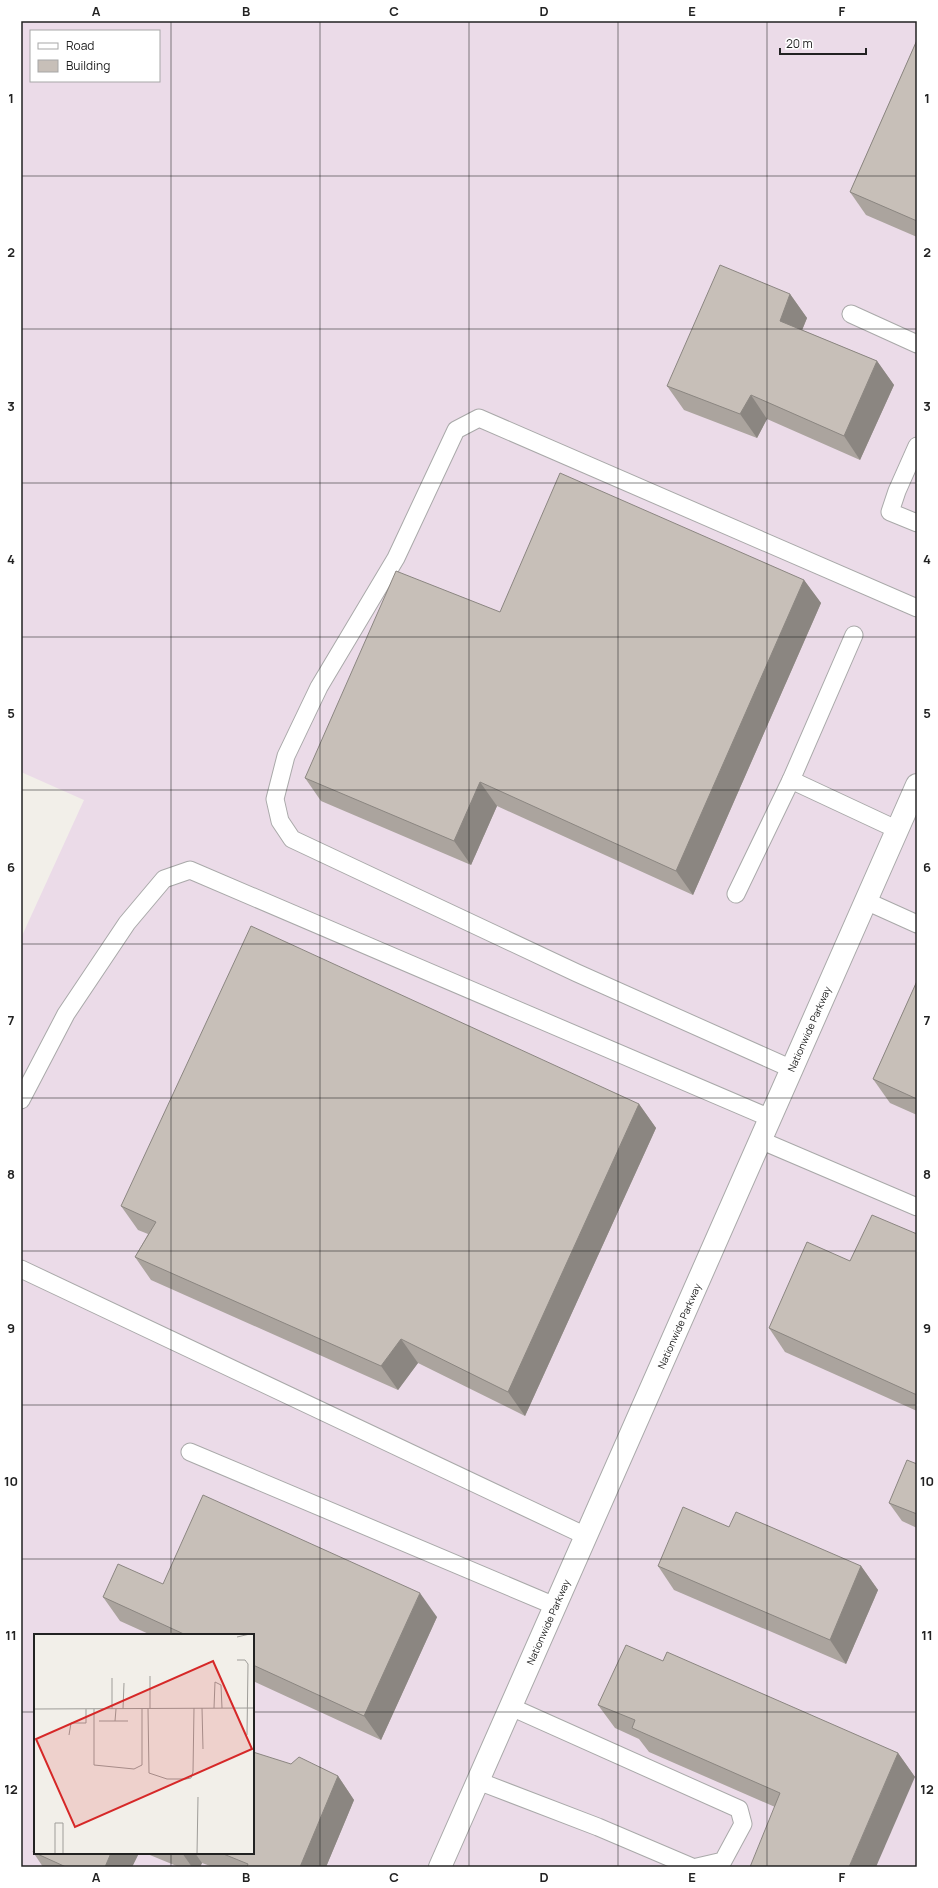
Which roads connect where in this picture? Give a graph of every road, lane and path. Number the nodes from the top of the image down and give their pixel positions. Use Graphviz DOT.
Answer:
graph roads {
  1 [pos="851,314"];
  2 [pos="917,344"];
  3 [pos="917,446"];
  4 [pos="917,524"];
  5 [pos="917,608"];
  6 [pos="854,635"];
  7 [pos="791,780"];
  8 [pos="915,797"];
  9 [pos="898,830"];
  10 [pos="736,894"];
  11 [pos="866,901"];
  12 [pos="917,924"];
  13 [pos="792,1069"];
  14 [pos="21,1100"];
  15 [pos="770,1118"];
  16 [pos="760,1140"];
  17 [pos="917,1207"];
  18 [pos="21,1269"];
  19 [pos="190,1452"];
  20 [pos="586,1536"];
  21 [pos="555,1606"];
  22 [pos="511,1707"];
  23 [pos="478,1781"];
  24 [pos="440,1867"];
  25 [pos="692,1867"];
  26 [pos="697,1867"];
  1 -- 2 [label="lane"];
  3 -- 4 [label="lane"];
  5 -- 13 [label="lane"];
  6 -- 7 [label="lane"];
  7 -- 9 [label="lane"];
  7 -- 10 [label="lane"];
  8 -- 9 [label="street, Nationwide Parkway"];
  9 -- 11 [label="street, Nationwide Parkway"];
  11 -- 12 [label="lane"];
  11 -- 13 [label="street, Nationwide Parkway"];
  13 -- 15 [label="street, Nationwide Parkway"];
  14 -- 15 [label="lane"];
  15 -- 16 [label="street, Nationwide Parkway"];
  16 -- 17 [label="lane"];
  16 -- 20 [label="street, Nationwide Parkway"];
  18 -- 20 [label="lane"];
  19 -- 21 [label="lane"];
  20 -- 21 [label="street, Nationwide Parkway"];
  21 -- 22 [label="street, Nationwide Parkway"];
  22 -- 23 [label="street, Nationwide Parkway"];
  22 -- 26 [label="lane"];
  23 -- 24 [label="street, Nationwide Parkway"];
  23 -- 25 [label="lane"];
}
